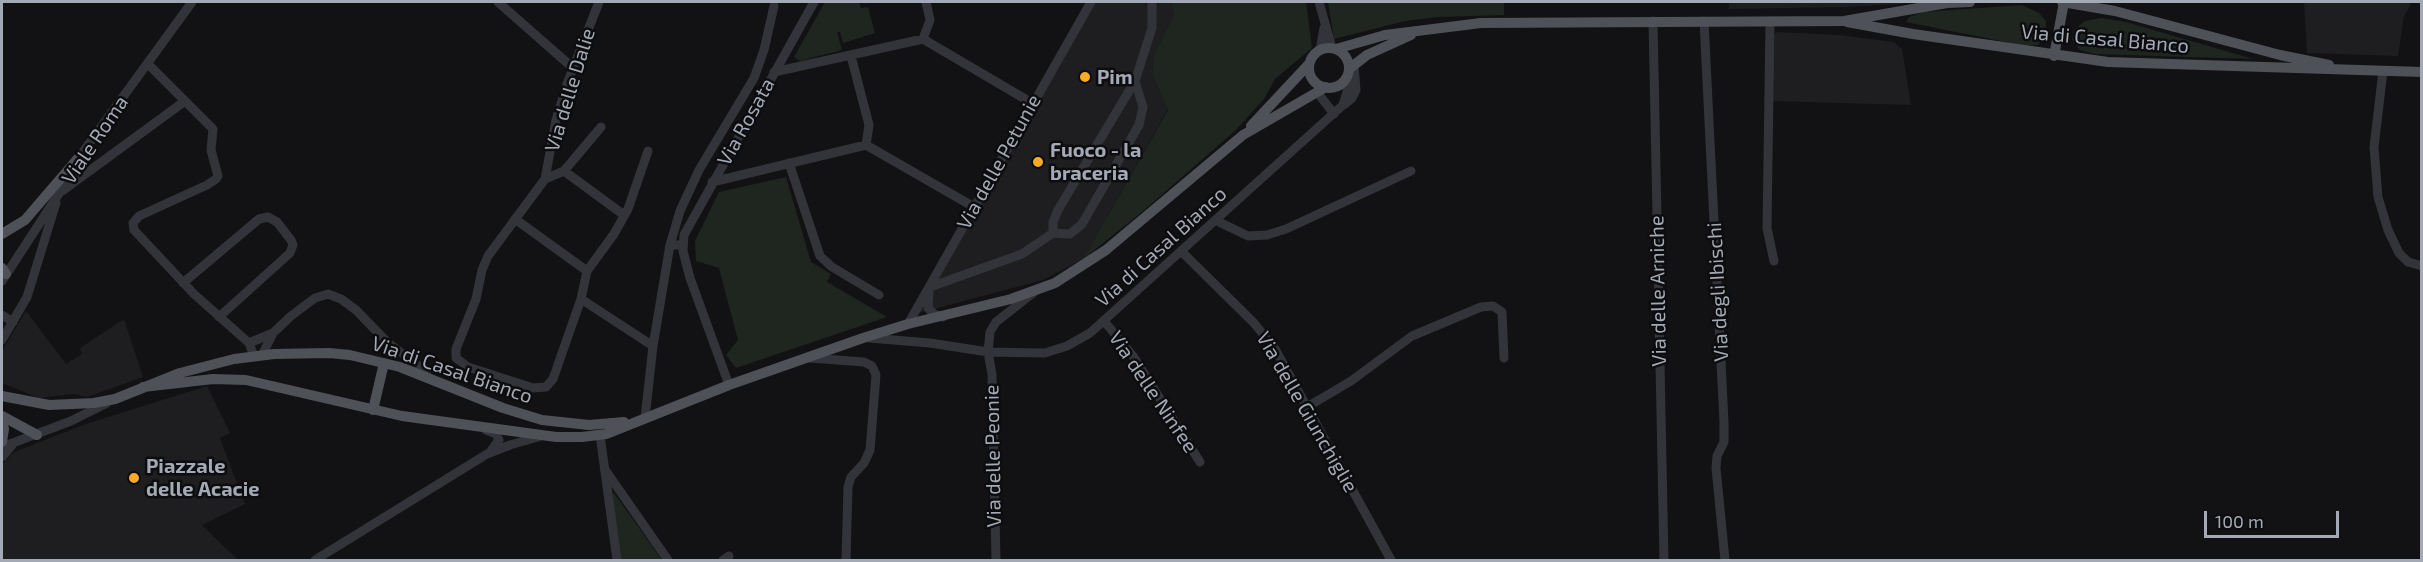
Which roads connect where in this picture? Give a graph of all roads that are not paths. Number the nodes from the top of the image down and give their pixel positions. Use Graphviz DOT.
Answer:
graph roads {
  1 [pos="192,2"];
  2 [pos="498,2"];
  3 [pos="599,2"];
  4 [pos="814,2"];
  5 [pos="926,2"];
  6 [pos="1091,2"];
  7 [pos="1152,2"];
  8 [pos="1319,2"];
  9 [pos="1970,2"];
  10 [pos="2063,2"];
  11 [pos="774,6"];
  12 [pos="1653,21"];
  13 [pos="1704,21"];
  14 [pos="1770,21"];
  15 [pos="1844,21"];
  16 [pos="1324,22"];
  17 [pos="1419,31"];
  18 [pos="923,39"];
  19 [pos="1334,48"];
  20 [pos="1320,50"];
  21 [pos="851,56"];
  22 [pos="2055,56"];
  23 [pos="148,64"];
  24 [pos="1309,64"];
  25 [pos="573,68"];
  26 [pos="1350,70"];
  27 [pos="2365,71"];
  28 [pos="2383,71"];
  29 [pos="774,72"];
  30 [pos="2421,72"];
  31 [pos="1135,81"];
  32 [pos="1322,90"];
  33 [pos="185,101"];
  34 [pos="1032,102"];
  35 [pos="1343,105"];
  36 [pos="1334,114"];
  37 [pos="601,127"];
  38 [pos="1243,135"];
  39 [pos="866,145"];
  40 [pos="648,151"];
  41 [pos="80,156"];
  42 [pos="789,163"];
  43 [pos="564,171"];
  44 [pos="1411,171"];
  45 [pos="545,179"];
  46 [pos="712,182"];
  47 [pos="58,195"];
  48 [pos="974,207"];
  49 [pos="624,215"];
  50 [pos="515,219"];
  51 [pos="1217,221"];
  52 [pos="1053,233"];
  53 [pos="2,234"];
  54 [pos="670,245"];
  55 [pos="683,245"];
  56 [pos="1181,251"];
  57 [pos="1774,261"];
  58 [pos="2421,266"];
  59 [pos="587,271"];
  60 [pos="3,273"];
  61 [pos="183,283"];
  62 [pos="930,287"];
  63 [pos="1034,293"];
  64 [pos="879,295"];
  65 [pos="581,299"];
  66 [pos="2,315"];
  67 [pos="219,317"];
  68 [pos="943,317"];
  69 [pos="1104,321"];
  70 [pos="13,322"];
  71 [pos="908,324"];
  72 [pos="273,333"];
  73 [pos="863,338"];
  74 [pos="2,340"];
  75 [pos="249,343"];
  76 [pos="653,346"];
  77 [pos="988,352"];
  78 [pos="258,355"];
  79 [pos="805,358"];
  80 [pos="1504,358"];
  81 [pos="384,363"];
  82 [pos="428,377"];
  83 [pos="729,385"];
  84 [pos="143,387"];
  85 [pos="2,396"];
  86 [pos="115,399"];
  87 [pos="1307,407"];
  88 [pos="373,410"];
  89 [pos="2,418"];
  90 [pos="645,418"];
  91 [pos="481,428"];
  92 [pos="37,435"];
  93 [pos="600,435"];
  94 [pos="544,436"];
  95 [pos="7,443"];
  96 [pos="2,447"];
  97 [pos="487,454"];
  98 [pos="2,458"];
  99 [pos="1200,462"];
  100 [pos="605,470"];
  101 [pos="315,561"];
  102 [pos="617,561"];
  103 [pos="668,561"];
  104 [pos="846,561"];
  105 [pos="996,561"];
  106 [pos="1391,561"];
  107 [pos="1664,561"];
  108 [pos="1725,561"];
  1 -- 23 [label="street, Viale Roma"];
  2 -- 25 [label="street"];
  3 -- 25 [label="street, Via delle Dalie"];
  4 -- 29 [label="street, Via Rosata"];
  5 -- 18 [label="street"];
  6 -- 34 [label="street, Via delle Petunie"];
  7 -- 31 [label="street"];
  8 -- 16 [label="street"];
  9 -- 15 [label="main road, Via di Casal Bianco"];
  10 -- 22 [label="main road"];
  10 -- 27 [label="main road, Via di Casal Bianco"];
  11 -- 54 [label="street, Via Rosata"];
  12 -- 13 [label="main road, Via di Casal Bianco"];
  12 -- 17 [label="main road, Via di Casal Bianco"];
  12 -- 107 [label="street, Via delle Arniche"];
  13 -- 14 [label="main road, Via di Casal Bianco"];
  13 -- 108 [label="street, Via degli Ibischi"];
  14 -- 15 [label="main road, Via di Casal Bianco"];
  14 -- 57 [label="street"];
  15 -- 22 [label="main road, Via di Casal Bianco"];
  16 -- 19 [label="street"];
  16 -- 20 [label="street"];
  17 -- 19 [label="main road, Via di Casal Bianco"];
  17 -- 26 [label="main road"];
  18 -- 21 [label="street"];
  18 -- 34 [label="street"];
  19 -- 20 [label="main road"];
  19 -- 26 [label="main road"];
  20 -- 24 [label="main road"];
  21 -- 29 [label="street"];
  21 -- 39 [label="street"];
  22 -- 27 [label="main road, Via di Casal Bianco"];
  23 -- 33 [label="street"];
  23 -- 41 [label="street, Viale Roma"];
  24 -- 32 [label="main road"];
  24 -- 38 [label="main road"];
  25 -- 45 [label="street, Via delle Dalie"];
  26 -- 32 [label="main road"];
  26 -- 35 [label="street"];
  26 -- 35 [label="street, Via di Casal Bianco"];
  27 -- 28 [label="main road, Via di Casal Bianco"];
  28 -- 30 [label="main road, Via di Casal Bianco"];
  28 -- 58 [label="street"];
  29 -- 46 [label="street, Via Rosata"];
  31 -- 52 [label="street"];
  31 -- 52 [label="street"];
  32 -- 36 [label="street"];
  32 -- 38 [label="main road, Via di Casal Bianco"];
  33 -- 47 [label="street"];
  33 -- 61 [label="street"];
  34 -- 48 [label="street, Via delle Petunie"];
  35 -- 36 [label="street, Via di Casal Bianco"];
  36 -- 51 [label="street, Via di Casal Bianco"];
  37 -- 43 [label="street"];
  38 -- 63 [label="main road, Via di Casal Bianco"];
  39 -- 42 [label="street"];
  39 -- 48 [label="street"];
  40 -- 49 [label="street"];
  41 -- 47 [label="street, Viale Roma"];
  41 -- 53 [label="main road"];
  42 -- 46 [label="street"];
  42 -- 64 [label="street"];
  43 -- 45 [label="street"];
  43 -- 49 [label="street"];
  44 -- 51 [label="street"];
  45 -- 50 [label="street"];
  46 -- 55 [label="street, Via Rosata"];
  47 -- 60 [label="street, Viale Roma"];
  47 -- 70 [label="street"];
  48 -- 62 [label="street, Via delle Petunie"];
  49 -- 59 [label="street"];
  50 -- 59 [label="street"];
  50 -- 65 [label="street"];
  51 -- 56 [label="street, Via di Casal Bianco"];
  52 -- 62 [label="street"];
  54 -- 55 [label="street"];
  54 -- 76 [label="street, Via Rosata"];
  55 -- 83 [label="street"];
  56 -- 69 [label="street, Via di Casal Bianco"];
  56 -- 87 [label="street, Via delle Giunchiglie"];
  59 -- 65 [label="street"];
  61 -- 67 [label="street"];
  61 -- 67 [label="street"];
  62 -- 68 [label="street"];
  62 -- 71 [label="street, Via delle Petunie"];
  63 -- 68 [label="main road, Via di Casal Bianco"];
  63 -- 77 [label="street, Via di Casal Bianco"];
  65 -- 76 [label="street"];
  66 -- 70 [label="street"];
  67 -- 75 [label="street"];
  68 -- 71 [label="main road, Via di Casal Bianco"];
  69 -- 77 [label="street, Via di Casal Bianco"];
  69 -- 99 [label="street, Via delle Ninfee"];
  70 -- 74 [label="street"];
  71 -- 73 [label="main road, Via di Casal Bianco"];
  72 -- 75 [label="street"];
  72 -- 78 [label="street"];
  72 -- 82 [label="street"];
  73 -- 77 [label="street, Via di Casal Bianco"];
  73 -- 79 [label="main road, Via di Casal Bianco"];
  75 -- 78 [label="street"];
  76 -- 90 [label="street, Via Rosata"];
  77 -- 105 [label="street, Via delle Peonie"];
  78 -- 81 [label="main road, Via di Casal Bianco"];
  78 -- 84 [label="main road, Via di Casal Bianco"];
  79 -- 83 [label="main road, Via di Casal Bianco"];
  79 -- 104 [label="street"];
  80 -- 87 [label="street"];
  81 -- 82 [label="main road, Via di Casal Bianco"];
  81 -- 88 [label="main road"];
  82 -- 90 [label="main road, Via di Casal Bianco"];
  83 -- 90 [label="main road, Via di Casal Bianco"];
  84 -- 86 [label="main road, Via di Casal Bianco"];
  84 -- 88 [label="main road, Via di Casal Bianco"];
  85 -- 86 [label="main road, Via di Casal Bianco"];
  86 -- 92 [label="street"];
  87 -- 106 [label="street, Via delle Giunchiglie"];
  88 -- 91 [label="main road, Via di Casal Bianco"];
  89 -- 92 [label="main road"];
  89 -- 95 [label="main road"];
  90 -- 93 [label="main road, Via di Casal Bianco"];
  91 -- 94 [label="main road, Via di Casal Bianco"];
  91 -- 97 [label="street"];
  92 -- 95 [label="street"];
  93 -- 94 [label="main road, Via di Casal Bianco"];
  93 -- 100 [label="street"];
  94 -- 97 [label="street"];
  95 -- 96 [label="street"];
  95 -- 98 [label="street"];
  97 -- 101 [label="street"];
  100 -- 102 [label="street"];
  100 -- 103 [label="street"];
}
